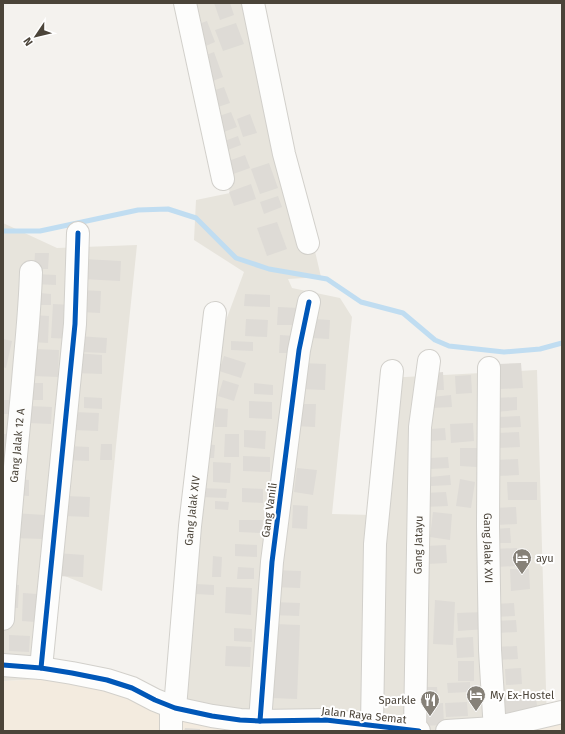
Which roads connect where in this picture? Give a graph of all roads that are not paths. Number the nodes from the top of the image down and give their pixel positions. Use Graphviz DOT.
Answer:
graph roads {
  1 [pos="185,3"];
  2 [pos="252,3"];
  3 [pos="223,179"];
  4 [pos="78,233"];
  5 [pos="308,243"];
  6 [pos="31,272"];
  7 [pos="309,302"];
  8 [pos="215,313"];
  9 [pos="430,361"];
  10 [pos="488,368"];
  11 [pos="392,371"];
  12 [pos="3,619"];
  13 [pos="3,665"];
  14 [pos="41,668"];
  15 [pos="173,708"];
  16 [pos="562,712"];
  17 [pos="271,725"];
  18 [pos="364,727"];
  19 [pos="494,729"];
  20 [pos="415,730"];
  21 [pos="171,731"];
  22 [pos="419,731"];
  23 [pos="447,731"];
  1 -- 3 [label="street"];
  2 -- 5 [label="street"];
  4 -- 14 [label="street"];
  6 -- 12 [label="street, Gang Jalak 12 A"];
  7 -- 17 [label="street, Gang Vanili"];
  8 -- 15 [label="street, Gang Jalak XIV"];
  9 -- 20 [label="street, Gang Jatayu"];
  10 -- 19 [label="street, Gang Jalak XVI"];
  11 -- 18 [label="street"];
  13 -- 14 [label="street, Jalan Raya Semat"];
  14 -- 15 [label="street, Jalan Raya Semat"];
  15 -- 17 [label="street, Jalan Raya Semat"];
  15 -- 21 [label="street, Gang Jalak XIV"];
  16 -- 19 [label="street"];
  17 -- 18 [label="street, Jalan Raya Semat"];
  18 -- 20 [label="street, Jalan Raya Semat"];
  19 -- 23 [label="street"];
  20 -- 22 [label="street, Jalan Raya Semat"];
}
